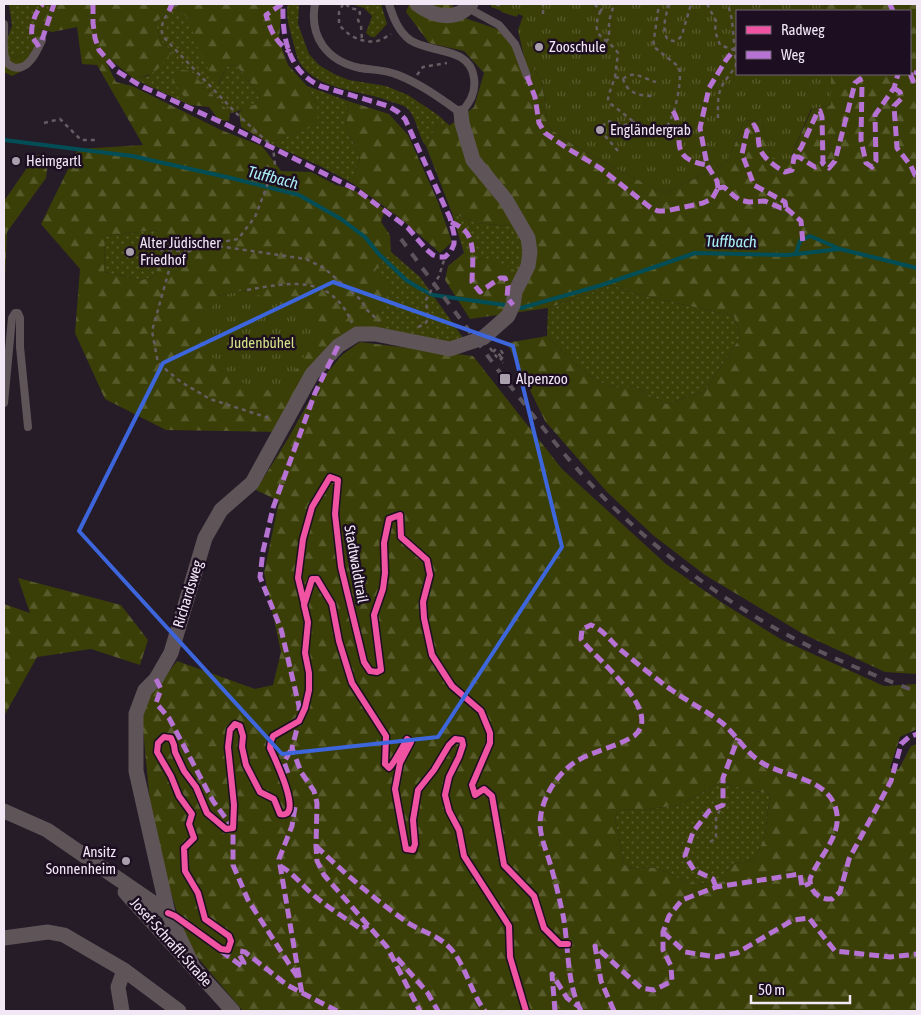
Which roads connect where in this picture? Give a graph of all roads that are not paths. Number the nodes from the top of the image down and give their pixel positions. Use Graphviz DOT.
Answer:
graph roads {
  1 [pos="315,4"];
  2 [pos="389,4"];
  3 [pos="417,4"];
  4 [pos="470,6"];
  5 [pos="4,24"];
  6 [pos="42,40"];
  7 [pos="527,76"];
  8 [pos="461,113"];
  9 [pos="4,403"];
  10 [pos="28,427"];
  11 [pos="4,811"];
  12 [pos="108,873"];
  13 [pos="168,913"];
  14 [pos="4,938"];
  15 [pos="192,964"];
  16 [pos="124,970"];
  17 [pos="122,1011"];
  18 [pos="179,1011"];
  19 [pos="233,1011"];
  1 -- 8 [label="lane"];
  2 -- 8 [label="lane"];
  3 -- 4 [label="street"];
  4 -- 7 [label="lane"];
  5 -- 6 [label="lane"];
  8 -- 13 [label="street, Richardsweg"];
  9 -- 10 [label="lane"];
  11 -- 12 [label="street"];
  12 -- 13 [label="street"];
  12 -- 15 [label="street, Josef-Schraffl-Straße"];
  13 -- 15 [label="street, Richardsweg"];
  14 -- 16 [label="street"];
  15 -- 19 [label="street, Josef-Schraffl-Straße"];
  16 -- 17 [label="street"];
  16 -- 18 [label="street"];
}
